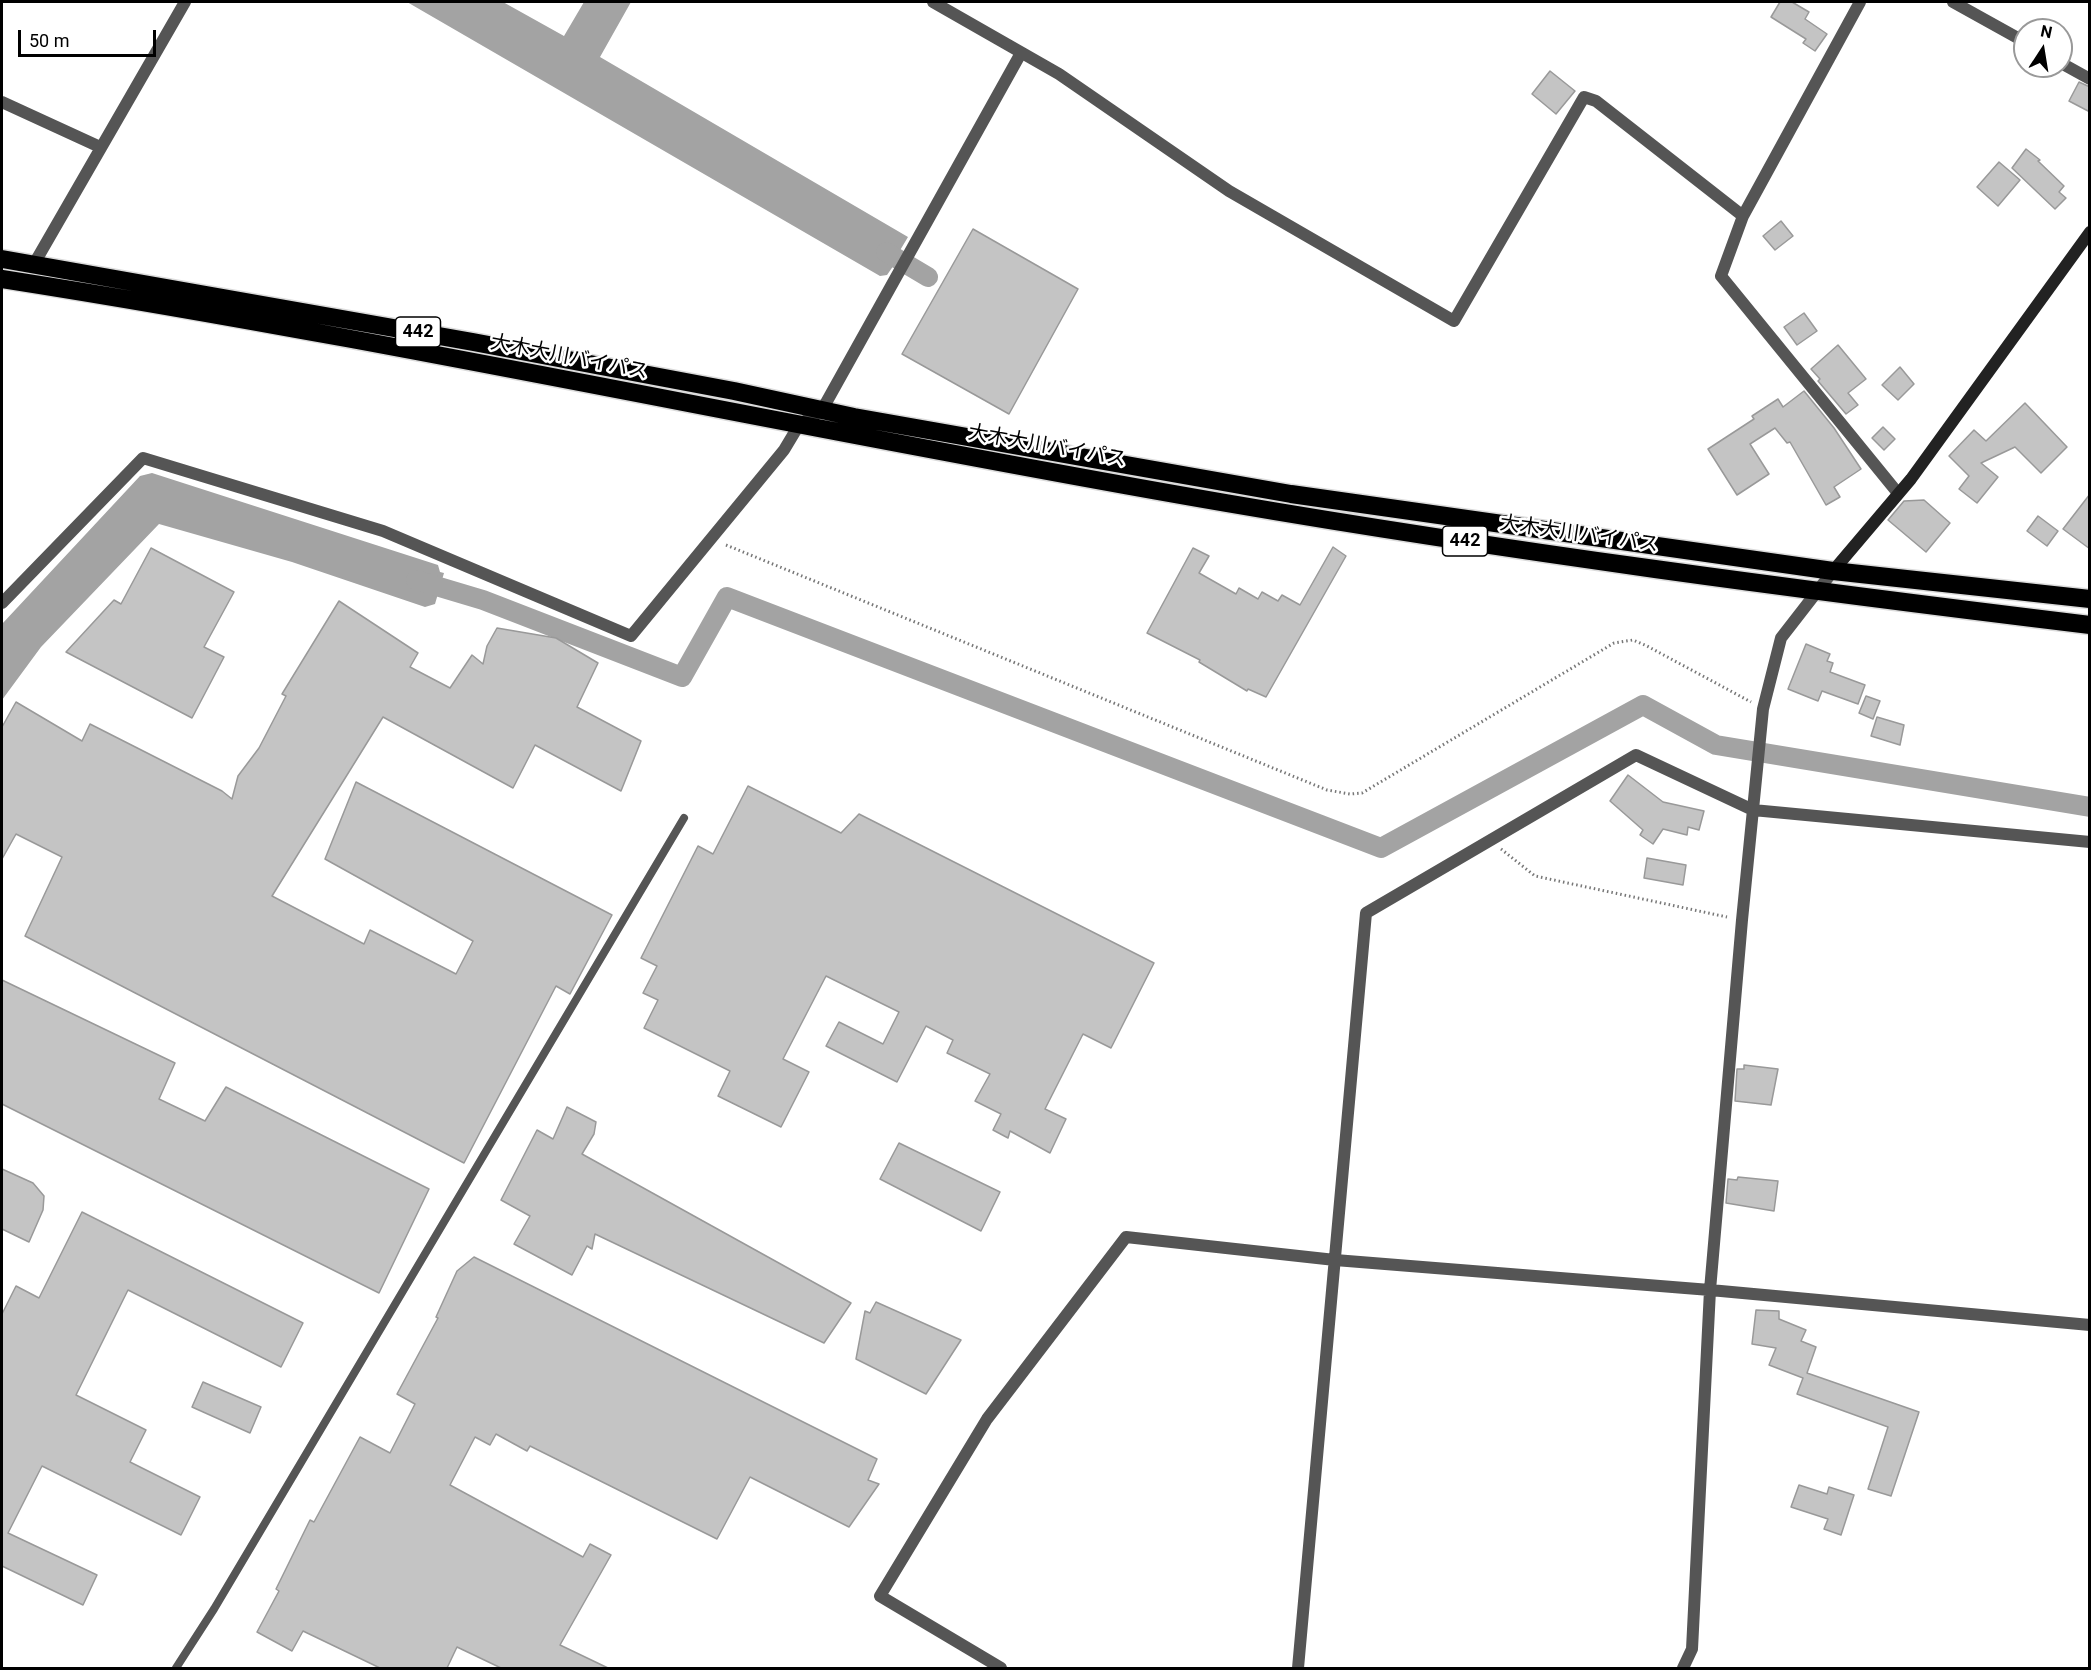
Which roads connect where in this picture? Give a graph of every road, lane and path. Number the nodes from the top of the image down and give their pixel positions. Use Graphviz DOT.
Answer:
graph roads {
  1 [pos="185,2"];
  2 [pos="933,2"];
  3 [pos="1860,2"];
  4 [pos="1953,2"];
  5 [pos="2013,35"];
  6 [pos="1021,52"];
  7 [pos="2073,70"];
  8 [pos="2090,79"];
  9 [pos="2,102"];
  10 [pos="100,147"];
  11 [pos="1743,216"];
  12 [pos="2090,232"];
  13 [pos="2,259"];
  14 [pos="34,264"];
  15 [pos="2,279"];
  16 [pos="828,412"];
  17 [pos="799,425"];
  18 [pos="1897,492"];
  19 [pos="711,539"];
  20 [pos="1833,571"];
  21 [pos="1815,592"];
  22 [pos="2090,599"];
  23 [pos="2,603"];
  24 [pos="2090,625"];
  25 [pos="1763,709"];
  26 [pos="1753,810"];
  27 [pos="684,818"];
  28 [pos="1488,839"];
  29 [pos="2090,842"];
  30 [pos="1742,920"];
  31 [pos="1335,1260"];
  32 [pos="1710,1290"];
  33 [pos="2090,1325"];
  34 [pos="176,1668"];
  35 [pos="1001,1668"];
  36 [pos="1298,1668"];
  37 [pos="1683,1668"];
  1 -- 10 [label="street"];
  2 -- 6 [label="street"];
  3 -- 11 [label="street"];
  4 -- 5 [label="street"];
  6 -- 11 [label="street"];
  6 -- 16 [label="street"];
  7 -- 8 [label="street"];
  9 -- 10 [label="street"];
  10 -- 14 [label="street"];
  11 -- 18 [label="street"];
  12 -- 18 [label="street"];
  13 -- 14 [label="highway, 大木大川バイパス / 442"];
  14 -- 16 [label="highway, 大木大川バイパス / 442"];
  15 -- 17 [label="highway, 大木大川バイパス / 442"];
  16 -- 17 [label="street"];
  16 -- 20 [label="highway, 大木大川バイパス / 442"];
  17 -- 19 [label="street"];
  17 -- 21 [label="highway, 大木大川バイパス / 442"];
  18 -- 20 [label="street"];
  19 -- 23 [label="street"];
  19 -- 25 [label="path"];
  20 -- 21 [label="street"];
  20 -- 22 [label="highway, 大木大川バイパス / 442"];
  21 -- 24 [label="highway, 大木大川バイパス / 442"];
  21 -- 25 [label="street"];
  25 -- 26 [label="street"];
  26 -- 28 [label="street"];
  26 -- 29 [label="street"];
  26 -- 30 [label="street"];
  27 -- 34 [label="lane"];
  28 -- 30 [label="path"];
  28 -- 31 [label="street"];
  30 -- 32 [label="street"];
  31 -- 32 [label="street"];
  31 -- 35 [label="street"];
  31 -- 36 [label="street"];
  32 -- 33 [label="street"];
  32 -- 37 [label="street"];
}
